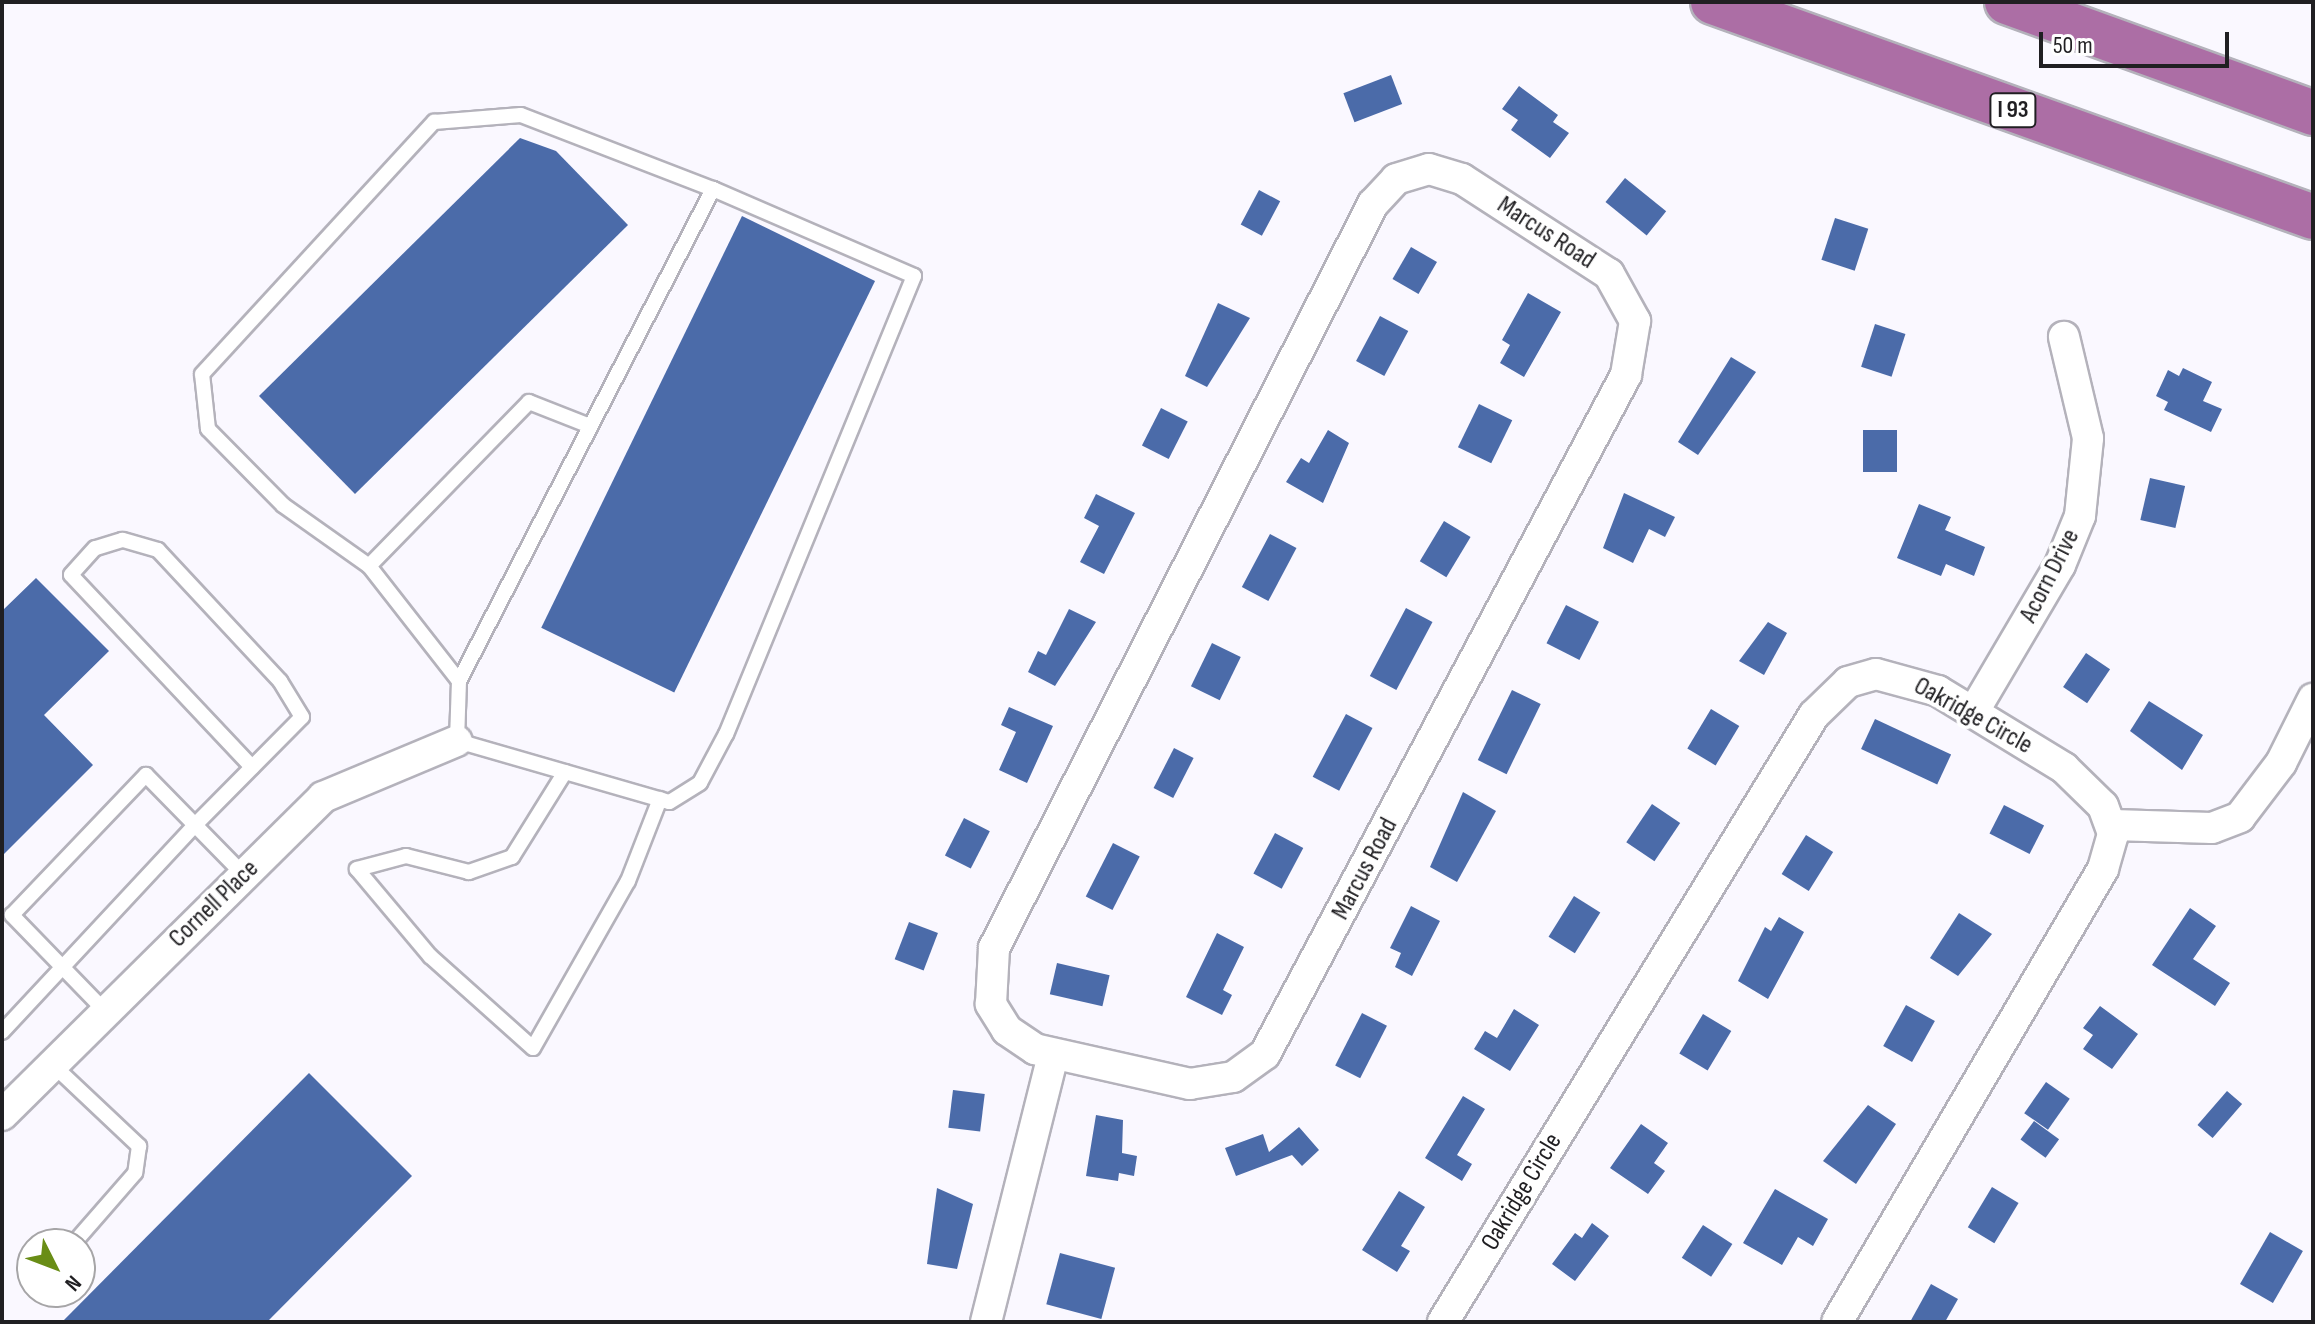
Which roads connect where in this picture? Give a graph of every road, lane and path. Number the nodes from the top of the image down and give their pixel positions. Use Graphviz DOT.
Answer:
graph roads {
  1 [pos="1713,2"];
  2 [pos="2007,2"];
  3 [pos="2313,113"];
  4 [pos="713,189"];
  5 [pos="2313,217"];
  6 [pos="2064,337"];
  7 [pos="590,426"];
  8 [pos="369,566"];
  9 [pos="459,681"];
  10 [pos="2313,699"];
  11 [pos="1974,711"];
  12 [pos="457,741"];
  13 [pos="252,767"];
  14 [pos="565,772"];
  15 [pos="660,799"];
  16 [pos="195,825"];
  17 [pos="2113,825"];
  18 [pos="244,875"];
  19 [pos="63,967"];
  20 [pos="105,1011"];
  21 [pos="2,1032"];
  22 [pos="1053,1056"];
  23 [pos="52,1064"];
  24 [pos="2,1115"];
  25 [pos="87,1228"];
  26 [pos="986,1322"];
  27 [pos="1443,1322"];
  28 [pos="1837,1322"];
  1 -- 5 [label="highway, I 93"];
  2 -- 3 [label="highway"];
  4 -- 7 [label="lane"];
  4 -- 8 [label="lane"];
  4 -- 15 [label="lane"];
  6 -- 11 [label="street, Acorn Drive"];
  7 -- 8 [label="lane"];
  7 -- 9 [label="lane"];
  8 -- 9 [label="lane"];
  9 -- 12 [label="lane"];
  10 -- 17 [label="street"];
  11 -- 17 [label="street, Oakridge Circle"];
  11 -- 27 [label="street, Oakridge Circle"];
  12 -- 14 [label="lane"];
  12 -- 18 [label="street, Cornell Place"];
  13 -- 13 [label="lane"];
  13 -- 16 [label="lane"];
  14 -- 15 [label="lane"];
  14 -- 15 [label="lane"];
  16 -- 18 [label="lane"];
  16 -- 19 [label="lane"];
  16 -- 19 [label="lane"];
  17 -- 28 [label="street"];
  18 -- 20 [label="street, Cornell Place"];
  19 -- 20 [label="lane"];
  19 -- 21 [label="lane"];
  20 -- 23 [label="street, Cornell Place"];
  22 -- 22 [label="street, Marcus Road"];
  22 -- 26 [label="street"];
  23 -- 24 [label="street, Cornell Place"];
  23 -- 25 [label="lane"];
}
